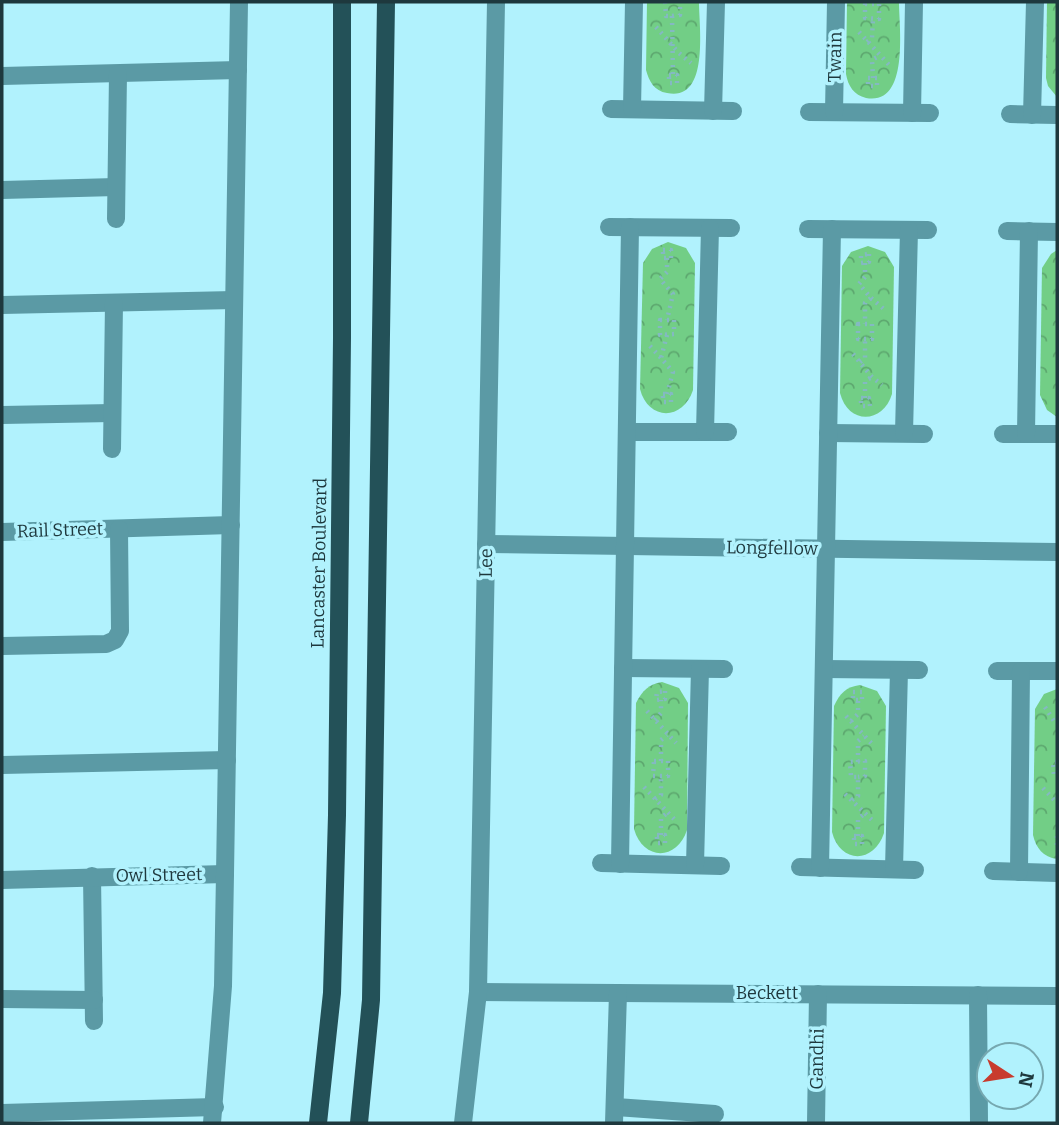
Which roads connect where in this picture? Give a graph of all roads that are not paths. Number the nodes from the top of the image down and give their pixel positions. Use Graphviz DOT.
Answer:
graph roads {
  1 [pos="239,2"];
  2 [pos="342,2"];
  3 [pos="386,2"];
  4 [pos="496,2"];
  5 [pos="716,2"];
  6 [pos="914,2"];
  7 [pos="1035,2"];
  8 [pos="634,4"];
  9 [pos="836,6"];
  10 [pos="238,70"];
  11 [pos="118,74"];
  12 [pos="2,76"];
  13 [pos="611,109"];
  14 [pos="632,109"];
  15 [pos="713,111"];
  16 [pos="733,111"];
  17 [pos="809,112"];
  18 [pos="834,112"];
  19 [pos="912,113"];
  20 [pos="930,113"];
  21 [pos="1010,114"];
  22 [pos="1032,115"];
  23 [pos="1057,115"];
  24 [pos="117,187"];
  25 [pos="2,190"];
  26 [pos="116,219"];
  27 [pos="609,227"];
  28 [pos="630,227"];
  29 [pos="710,228"];
  30 [pos="731,228"];
  31 [pos="808,229"];
  32 [pos="832,229"];
  33 [pos="909,230"];
  34 [pos="928,230"];
  35 [pos="1030,231"];
  36 [pos="1007,232"];
  37 [pos="1057,232"];
  38 [pos="234,300"];
  39 [pos="114,303"];
  40 [pos="2,305"];
  41 [pos="113,412"];
  42 [pos="2,415"];
  43 [pos="627,432"];
  44 [pos="705,432"];
  45 [pos="728,432"];
  46 [pos="828,433"];
  47 [pos="904,433"];
  48 [pos="923,433"];
  49 [pos="1003,434"];
  50 [pos="1026,434"];
  51 [pos="1057,434"];
  52 [pos="111,449"];
  53 [pos="231,525"];
  54 [pos="119,529"];
  55 [pos="2,532"];
  56 [pos="486,544"];
  57 [pos="625,546"];
  58 [pos="826,549"];
  59 [pos="1057,552"];
  60 [pos="2,646"];
  61 [pos="623,668"];
  62 [pos="700,669"];
  63 [pos="724,669"];
  64 [pos="824,669"];
  65 [pos="899,670"];
  66 [pos="919,670"];
  67 [pos="997,671"];
  68 [pos="1021,671"];
  69 [pos="1057,671"];
  70 [pos="227,760"];
  71 [pos="2,765"];
  72 [pos="601,863"];
  73 [pos="620,864"];
  74 [pos="695,865"];
  75 [pos="721,866"];
  76 [pos="800,867"];
  77 [pos="820,868"];
  78 [pos="894,869"];
  79 [pos="915,870"];
  80 [pos="993,871"];
  81 [pos="1019,872"];
  82 [pos="1057,873"];
  83 [pos="225,874"];
  84 [pos="92,876"];
  85 [pos="2,880"];
  86 [pos="478,992"];
  87 [pos="618,993"];
  88 [pos="818,994"];
  89 [pos="978,995"];
  90 [pos="1057,996"];
  91 [pos="2,999"];
  92 [pos="94,1000"];
  93 [pos="94,1021"];
  94 [pos="2,1112"];
  95 [pos="715,1114"];
  96 [pos="214,1115"];
  97 [pos="615,1115"];
  98 [pos="696,1118"];
  99 [pos="318,1123"];
  100 [pos="359,1123"];
  101 [pos="463,1123"];
  102 [pos="816,1123"];
  103 [pos="979,1123"];
  1 -- 10 [label="street"];
  2 -- 99 [label="main road, Lancaster Boulevard"];
  3 -- 100 [label="main road"];
  4 -- 56 [label="street, Lee"];
  5 -- 15 [label="street"];
  6 -- 19 [label="street"];
  7 -- 22 [label="street"];
  8 -- 14 [label="street"];
  9 -- 18 [label="street, Twain"];
  10 -- 11 [label="street"];
  10 -- 38 [label="street"];
  11 -- 12 [label="street"];
  11 -- 24 [label="street"];
  13 -- 14 [label="street"];
  14 -- 15 [label="street"];
  15 -- 16 [label="street"];
  17 -- 18 [label="street"];
  18 -- 19 [label="street"];
  19 -- 20 [label="street"];
  21 -- 22 [label="street"];
  22 -- 23 [label="street"];
  24 -- 25 [label="street"];
  24 -- 26 [label="street"];
  27 -- 28 [label="street"];
  28 -- 29 [label="street"];
  28 -- 43 [label="street"];
  29 -- 30 [label="street"];
  29 -- 44 [label="street"];
  31 -- 32 [label="street"];
  32 -- 33 [label="street"];
  32 -- 46 [label="street"];
  33 -- 34 [label="street"];
  33 -- 47 [label="street"];
  35 -- 36 [label="street"];
  35 -- 37 [label="street"];
  35 -- 50 [label="street"];
  38 -- 39 [label="street"];
  38 -- 53 [label="street"];
  39 -- 40 [label="street"];
  39 -- 41 [label="street"];
  41 -- 42 [label="street"];
  41 -- 52 [label="street"];
  43 -- 44 [label="street"];
  43 -- 57 [label="street"];
  44 -- 45 [label="street"];
  46 -- 47 [label="street"];
  46 -- 58 [label="street"];
  47 -- 48 [label="street"];
  49 -- 50 [label="street"];
  50 -- 51 [label="street"];
  53 -- 54 [label="street, Rail Street"];
  53 -- 70 [label="street"];
  54 -- 55 [label="street, Rail Street"];
  54 -- 60 [label="street, Rail Street"];
  56 -- 57 [label="street, Longfellow"];
  56 -- 86 [label="street, Lee"];
  57 -- 58 [label="street, Longfellow"];
  57 -- 61 [label="street"];
  58 -- 59 [label="street, Longfellow"];
  58 -- 64 [label="street"];
  61 -- 62 [label="street"];
  61 -- 73 [label="street"];
  62 -- 63 [label="street"];
  62 -- 74 [label="street"];
  64 -- 65 [label="street"];
  64 -- 77 [label="street"];
  65 -- 66 [label="street"];
  65 -- 78 [label="street"];
  67 -- 68 [label="street"];
  68 -- 69 [label="street"];
  68 -- 81 [label="street"];
  70 -- 71 [label="street"];
  70 -- 83 [label="street"];
  72 -- 73 [label="street"];
  73 -- 74 [label="street"];
  74 -- 75 [label="street"];
  76 -- 77 [label="street"];
  77 -- 78 [label="street"];
  78 -- 79 [label="street"];
  80 -- 81 [label="street"];
  81 -- 82 [label="street"];
  83 -- 84 [label="street, Owl Street"];
  83 -- 96 [label="street"];
  84 -- 85 [label="street, Owl Street"];
  84 -- 92 [label="street, Owl Street"];
  86 -- 87 [label="street, Beckett"];
  86 -- 101 [label="street, Lee"];
  87 -- 88 [label="street, Beckett"];
  87 -- 97 [label="street"];
  88 -- 89 [label="street, Beckett"];
  88 -- 102 [label="street, Gandhi"];
  89 -- 90 [label="street, Beckett"];
  89 -- 103 [label="street"];
  91 -- 92 [label="street"];
  92 -- 93 [label="street, Owl Street"];
  94 -- 96 [label="street"];
  95 -- 98 [label="street"];
  97 -- 98 [label="street"];
}
